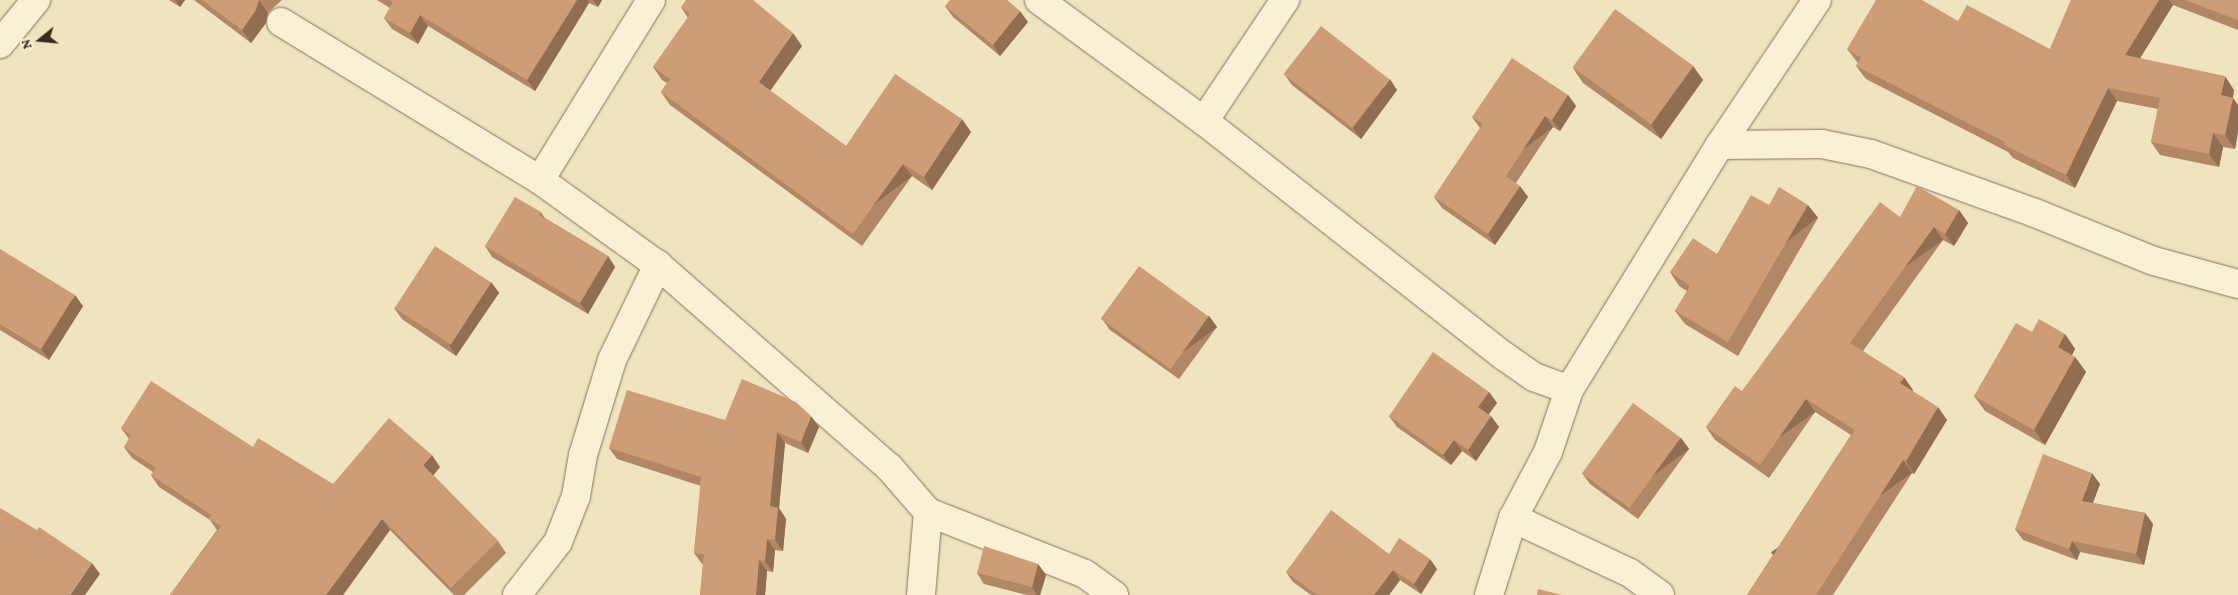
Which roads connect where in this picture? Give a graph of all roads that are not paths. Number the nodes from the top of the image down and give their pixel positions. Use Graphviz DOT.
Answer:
graph roads {
  1 [pos="36,0"];
  2 [pos="651,0"];
  3 [pos="1039,0"];
  4 [pos="1285,0"];
  5 [pos="1817,0"];
  6 [pos="281,22"];
  7 [pos="0,44"];
  8 [pos="1204,121"];
  9 [pos="1720,146"];
  10 [pos="540,180"];
  11 [pos="658,265"];
  12 [pos="2238,284"];
  13 [pos="1569,390"];
  14 [pos="928,512"];
  15 [pos="1513,518"];
  16 [pos="516,595"];
  17 [pos="922,595"];
  18 [pos="1114,595"];
  19 [pos="1489,595"];
  20 [pos="1660,595"];
  1 -- 7 [label="street"];
  2 -- 10 [label="street"];
  3 -- 8 [label="street"];
  4 -- 8 [label="street"];
  5 -- 9 [label="street"];
  6 -- 10 [label="street"];
  8 -- 13 [label="street"];
  9 -- 12 [label="street"];
  9 -- 13 [label="street"];
  10 -- 11 [label="street"];
  11 -- 14 [label="street"];
  11 -- 16 [label="street"];
  13 -- 15 [label="street"];
  14 -- 17 [label="street"];
  14 -- 18 [label="street"];
  15 -- 19 [label="street"];
  15 -- 20 [label="street"];
}
